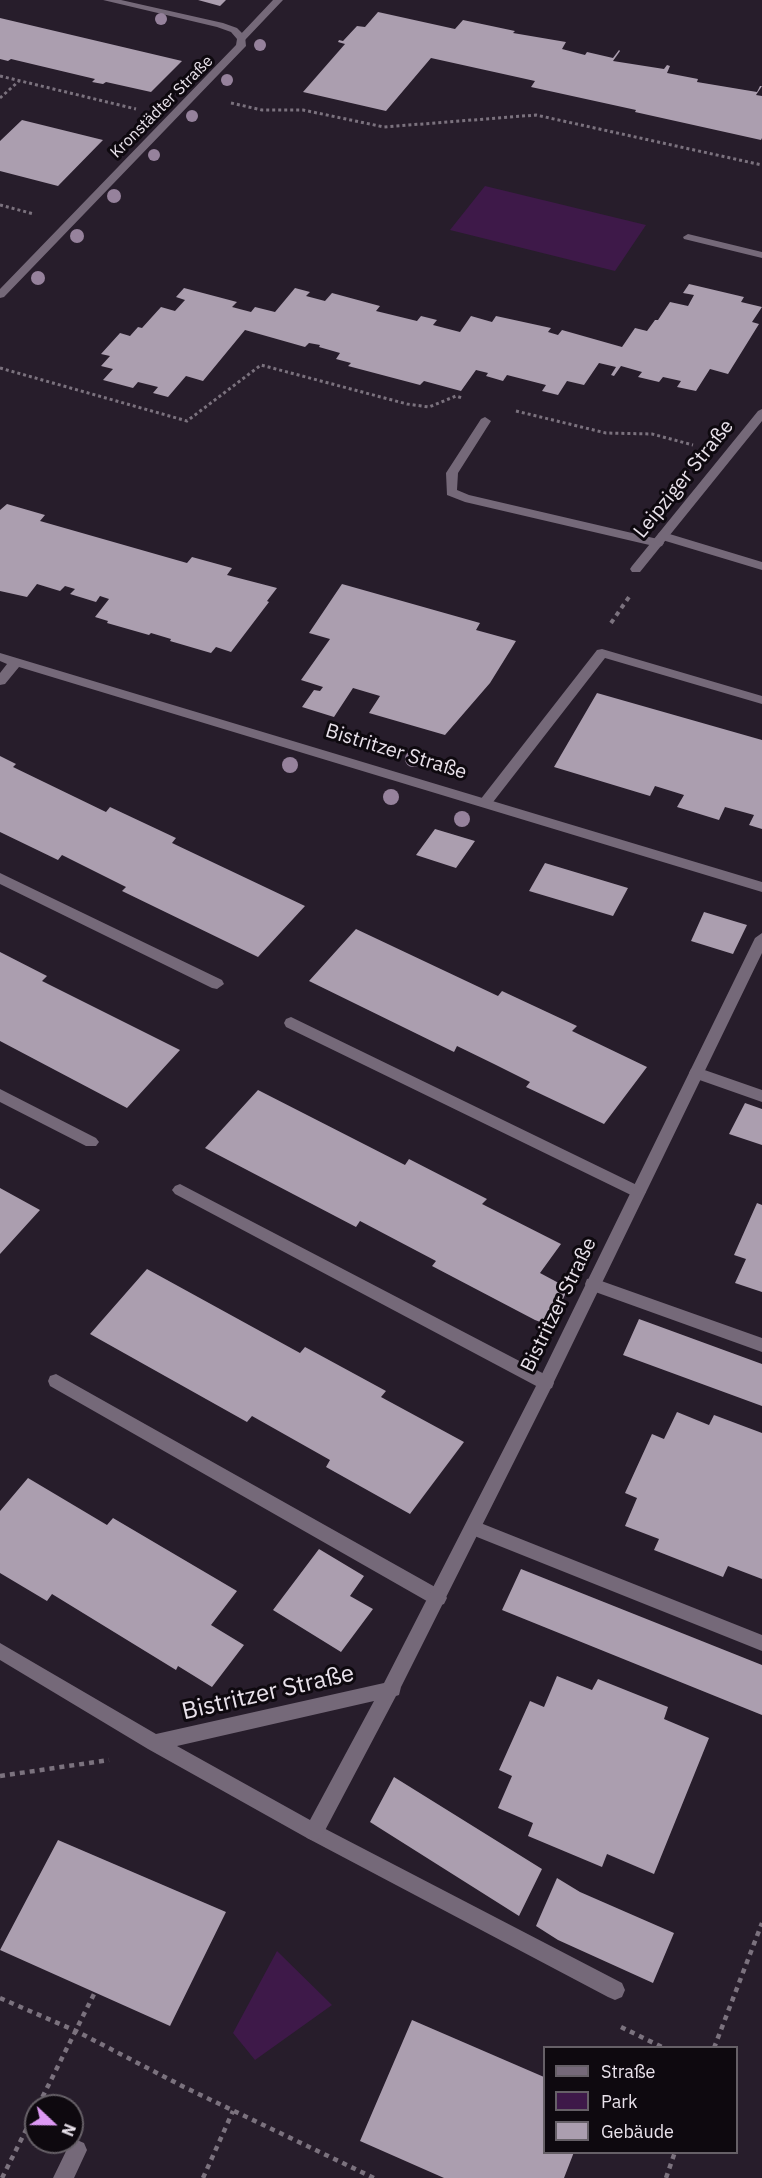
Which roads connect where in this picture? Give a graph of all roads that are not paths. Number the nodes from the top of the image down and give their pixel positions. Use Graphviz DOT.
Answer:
graph roads {
  1 [pos="108,0"];
  2 [pos="278,0"];
  3 [pos="242,38"];
  4 [pos="688,237"];
  5 [pos="762,255"];
  6 [pos="0,295"];
  7 [pos="762,413"];
  8 [pos="485,421"];
  9 [pos="660,539"];
  10 [pos="762,566"];
  11 [pos="636,569"];
  12 [pos="0,657"];
  13 [pos="16,662"];
  14 [pos="0,681"];
  15 [pos="762,700"];
  16 [pos="485,803"];
  17 [pos="0,878"];
  18 [pos="762,887"];
  19 [pos="762,938"];
  20 [pos="217,984"];
  21 [pos="291,1023"];
  22 [pos="696,1073"];
  23 [pos="0,1095"];
  24 [pos="762,1096"];
  25 [pos="91,1142"];
  26 [pos="180,1190"];
  27 [pos="638,1192"];
  28 [pos="593,1284"];
  29 [pos="762,1345"];
  30 [pos="56,1381"];
  31 [pos="546,1383"];
  32 [pos="473,1528"];
  33 [pos="438,1598"];
  34 [pos="762,1643"];
  35 [pos="0,1651"];
  36 [pos="393,1689"];
  37 [pos="146,1738"];
  38 [pos="314,1833"];
  39 [pos="615,1990"];
  40 [pos="75,2154"];
  41 [pos="63,2178"];
  1 -- 3 [label="street"];
  2 -- 3 [label="street, Kronstädter Straße"];
  3 -- 6 [label="street, Kronstädter Straße"];
  4 -- 5 [label="street"];
  7 -- 9 [label="street, Leipziger Straße"];
  8 -- 9 [label="street"];
  9 -- 10 [label="street"];
  9 -- 11 [label="street, Leipziger Straße"];
  12 -- 13 [label="street, Bistritzer Straße"];
  13 -- 14 [label="street"];
  13 -- 16 [label="street, Bistritzer Straße"];
  15 -- 16 [label="street"];
  16 -- 18 [label="street, Bistritzer Straße"];
  17 -- 20 [label="street"];
  19 -- 22 [label="street, Bistritzer Straße"];
  21 -- 27 [label="street"];
  22 -- 24 [label="street"];
  22 -- 27 [label="street, Bistritzer Straße"];
  23 -- 25 [label="street"];
  26 -- 31 [label="street"];
  27 -- 28 [label="street, Bistritzer Straße"];
  28 -- 29 [label="street"];
  28 -- 31 [label="street, Bistritzer Straße"];
  30 -- 33 [label="street"];
  31 -- 32 [label="street, Bistritzer Straße"];
  32 -- 33 [label="street, Bistritzer Straße"];
  32 -- 34 [label="street"];
  33 -- 36 [label="street, Bistritzer Straße"];
  35 -- 37 [label="street"];
  36 -- 37 [label="street, Bistritzer Straße"];
  36 -- 38 [label="street, Bistritzer Straße"];
  37 -- 38 [label="street"];
  38 -- 39 [label="street"];
  40 -- 41 [label="street"];
}
